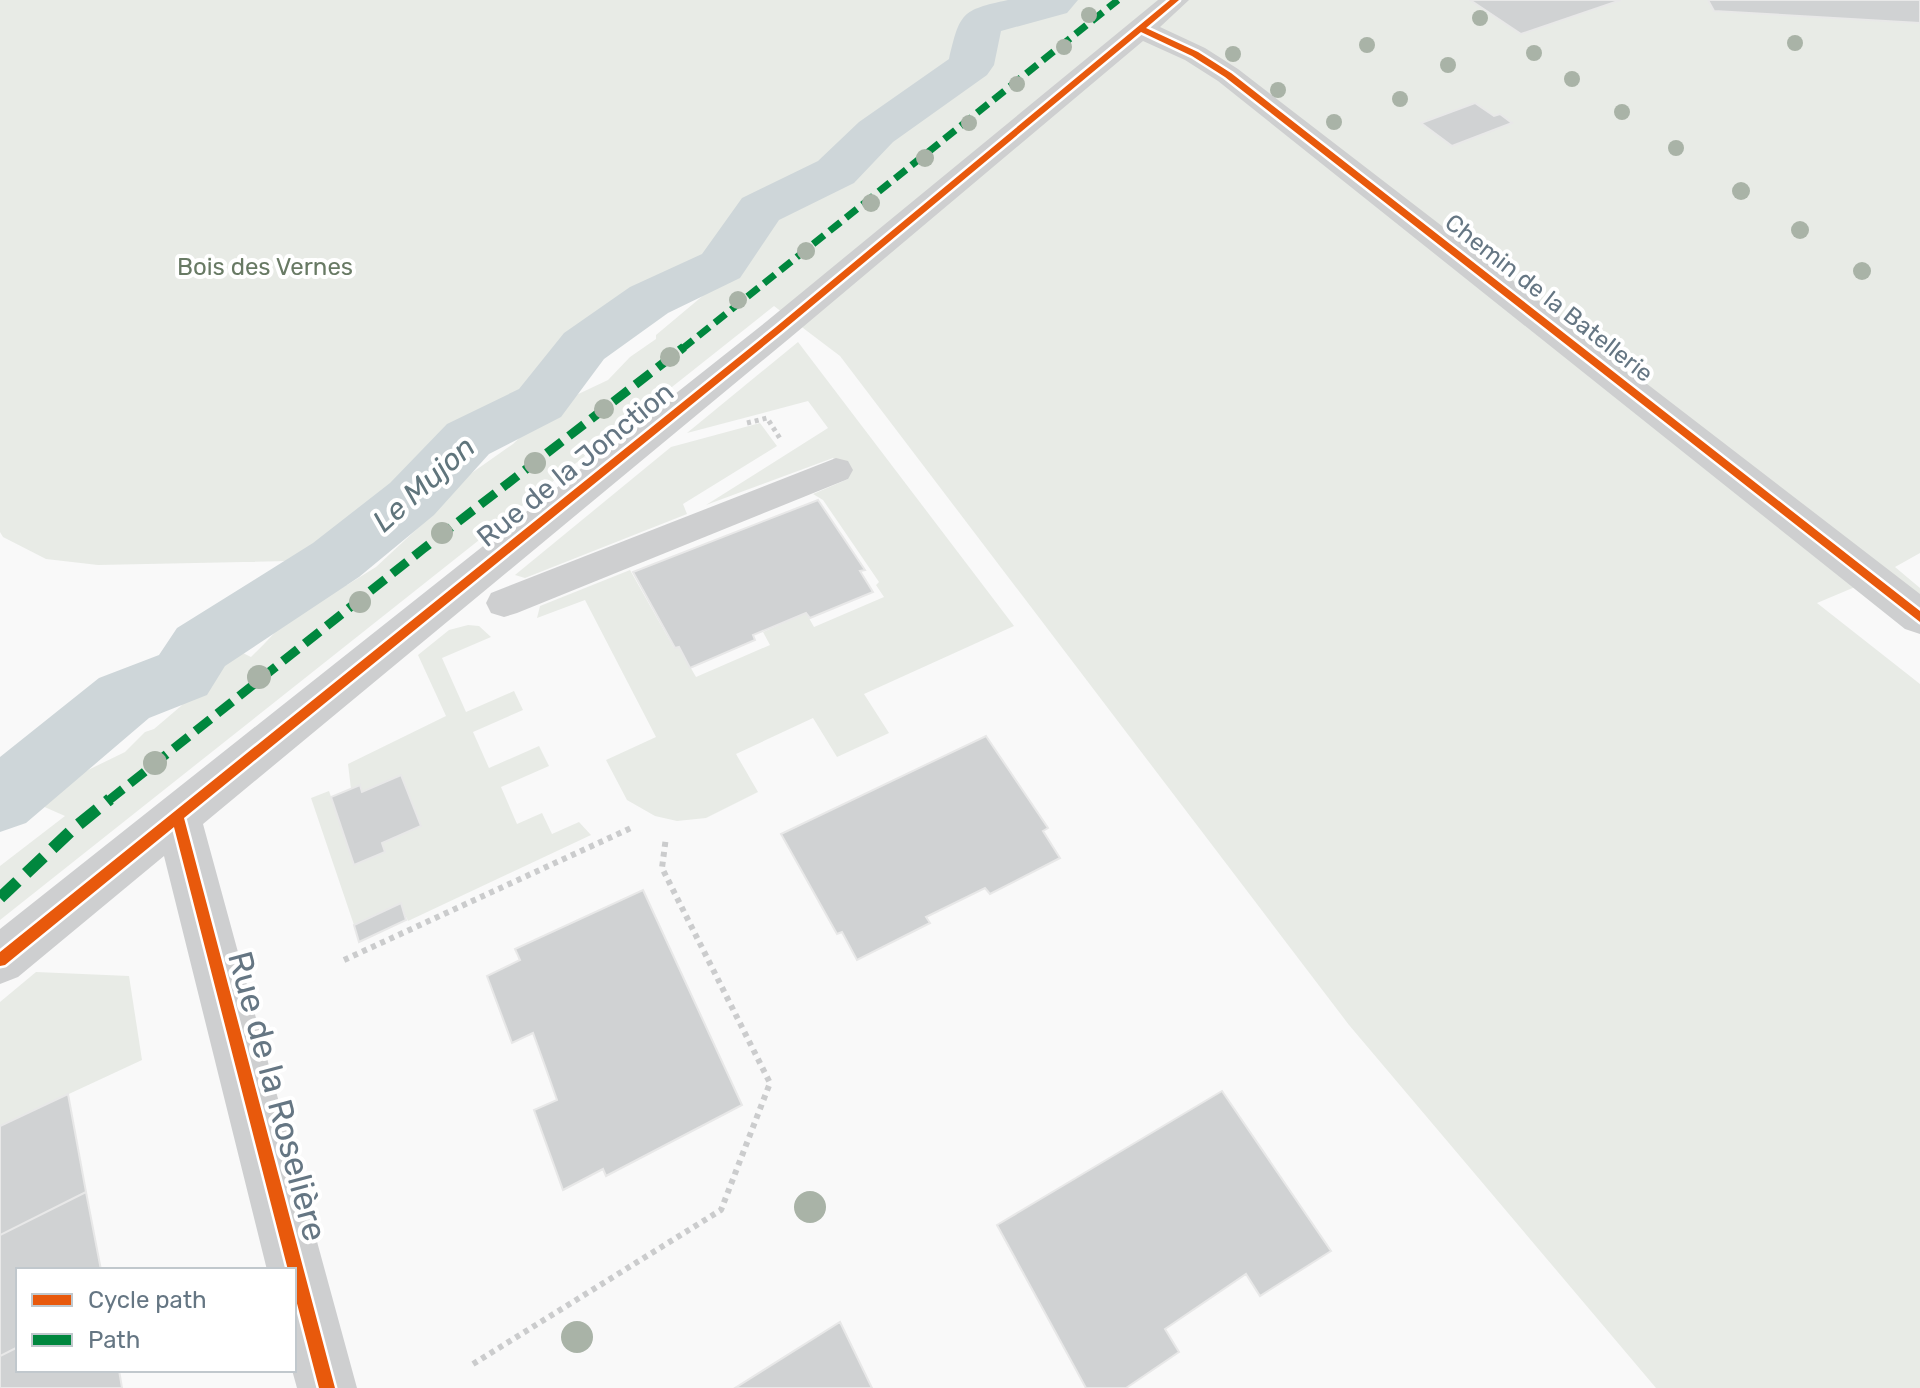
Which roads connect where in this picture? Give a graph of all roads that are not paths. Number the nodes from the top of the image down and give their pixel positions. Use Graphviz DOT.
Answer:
graph roads {
  1 [pos="1175,0"];
  2 [pos="1141,29"];
  3 [pos="836,470"];
  4 [pos="504,603"];
  5 [pos="1920,617"];
  6 [pos="178,818"];
  7 [pos="0,960"];
  8 [pos="296,1268"];
  9 [pos="296,1269"];
  10 [pos="327,1388"];
  1 -- 2 [label="street, Rue de la Jonction"];
  2 -- 5 [label="street, Chemin de la Batellerie"];
  2 -- 6 [label="street, Rue de la Jonction"];
  3 -- 4 [label="lane"];
  6 -- 7 [label="street, Rue de la Jonction"];
  6 -- 8 [label="street, Rue de la Roselière"];
  9 -- 10 [label="street, Rue de la Roselière"];
}
